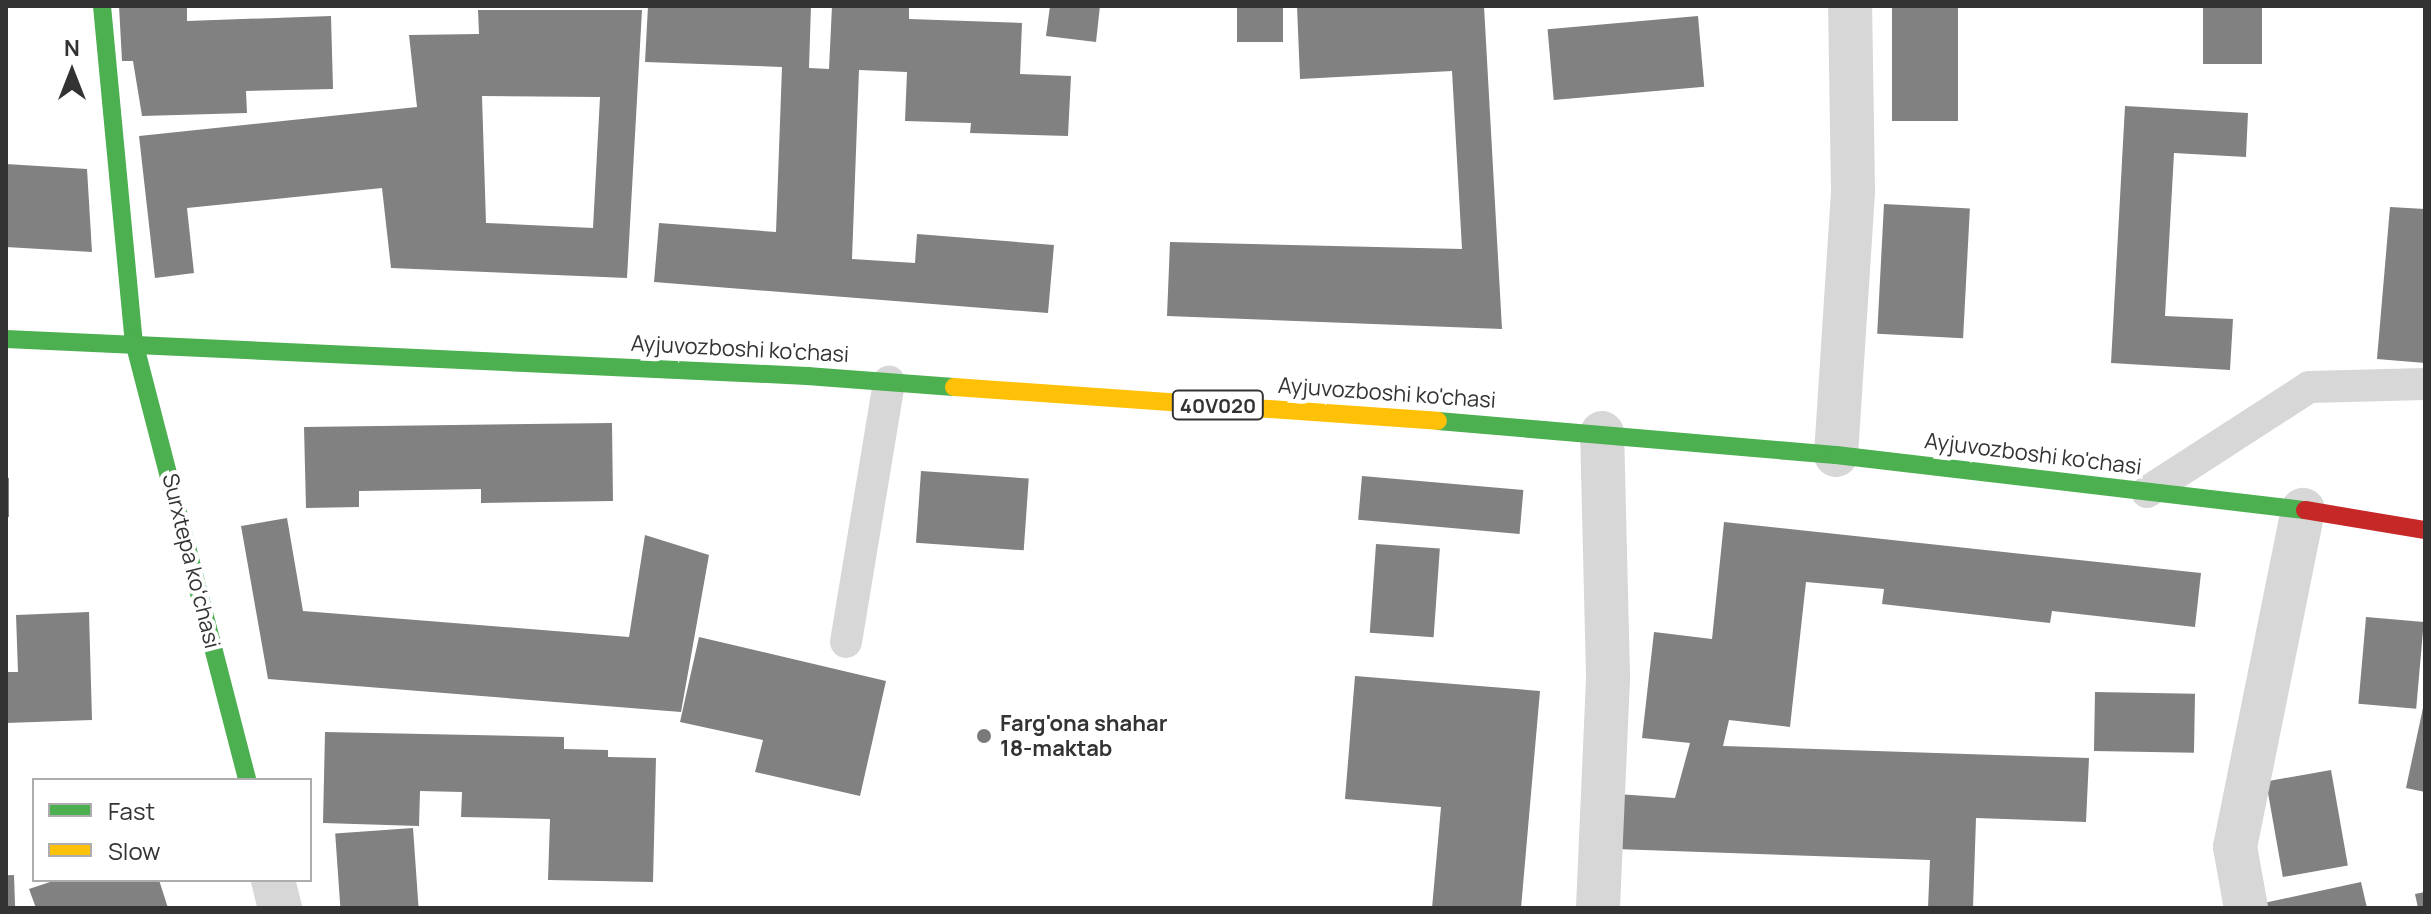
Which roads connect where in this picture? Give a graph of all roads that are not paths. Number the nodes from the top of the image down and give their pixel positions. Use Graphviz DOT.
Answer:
graph roads {
  1 [pos="102,6"];
  2 [pos="1850,6"];
  3 [pos="6,339"];
  4 [pos="134,342"];
  5 [pos="889,382"];
  6 [pos="2425,384"];
  7 [pos="1602,433"];
  8 [pos="1836,455"];
  9 [pos="2147,492"];
  10 [pos="2303,510"];
  11 [pos="2425,530"];
  12 [pos="846,642"];
  13 [pos="246,778"];
  14 [pos="274,882"];
  15 [pos="280,908"];
  16 [pos="1598,908"];
  17 [pos="2246,908"];
  1 -- 4 [label="main road, Surxtepa koʻchasi"];
  2 -- 8 [label="street"];
  3 -- 4 [label="main road, Ayjuvozboshi ko'chasi / 40V020"];
  4 -- 5 [label="main road, Ayjuvozboshi ko'chasi / 40V020"];
  4 -- 13 [label="main road, Surxtepa koʻchasi"];
  5 -- 7 [label="main road, Ayjuvozboshi ko'chasi / 40V020"];
  5 -- 12 [label="lane"];
  6 -- 9 [label="lane"];
  7 -- 8 [label="main road, Ayjuvozboshi ko'chasi / 40V020"];
  7 -- 16 [label="street"];
  8 -- 9 [label="main road, Ayjuvozboshi ko'chasi / 40V020"];
  9 -- 10 [label="main road, Ayjuvozboshi ko'chasi / 40V020"];
  10 -- 11 [label="main road, Ayjuvozboshi ko'chasi / 40V020"];
  10 -- 17 [label="street"];
  14 -- 15 [label="street"];
}
